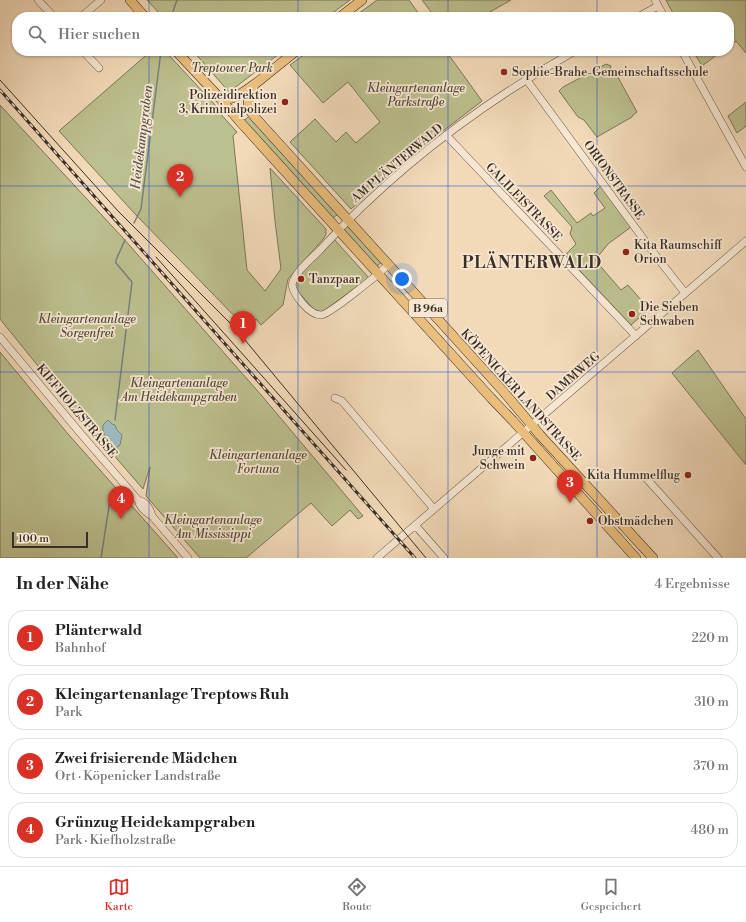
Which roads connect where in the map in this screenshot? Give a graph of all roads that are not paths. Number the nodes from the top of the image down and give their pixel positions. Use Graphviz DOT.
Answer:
graph roads {
  1 [pos="38,0"];
  2 [pos="101,0"];
  3 [pos="130,0"];
  4 [pos="362,0"];
  5 [pos="656,3"];
  6 [pos="49,12"];
  7 [pos="87,12"];
  8 [pos="141,12"];
  9 [pos="346,12"];
  10 [pos="644,12"];
  11 [pos="661,12"];
  12 [pos="88,56"];
  13 [pos="181,56"];
  14 [pos="290,56"];
  15 [pos="566,56"];
  16 [pos="685,56"];
  17 [pos="99,68"];
  18 [pos="526,79"];
  19 [pos="255,84"];
  20 [pos="218,96"];
  21 [pos="446,135"];
  22 [pos="746,167"];
  23 [pos="348,220"];
  24 [pos="338,230"];
  25 [pos="746,241"];
  26 [pos="388,265"];
  27 [pos="378,274"];
  28 [pos="685,294"];
  29 [pos="636,336"];
  30 [pos="0,337"];
  31 [pos="335,398"];
  32 [pos="532,425"];
  33 [pos="523,432"];
  34 [pos="646,478"];
  35 [pos="434,509"];
  36 [pos="415,525"];
  37 [pos="188,558"];
  38 [pos="377,558"];
  39 [pos="444,558"];
  40 [pos="636,558"];
  41 [pos="653,558"];
  42 [pos="718,558"];
  1 -- 6 [label="street"];
  2 -- 7 [label="street"];
  3 -- 8 [label="main road"];
  4 -- 9 [label="main road"];
  5 -- 10 [label="street"];
  5 -- 11 [label="street"];
  12 -- 17 [label="street"];
  13 -- 20 [label="main road, B 96a"];
  14 -- 19 [label="main road"];
  15 -- 18 [label="street, AM PLÄNTERWALD"];
  16 -- 22 [label="street"];
  18 -- 21 [label="street, AM PLÄNTERWALD"];
  18 -- 28 [label="street, ORIONSTRASSE"];
  19 -- 20 [label="main road"];
  19 -- 23 [label="main road, KÖPENICKER LANDSTRASSE / B 96a"];
  20 -- 24 [label="main road, KÖPENICKER LANDSTRASSE / B 96a"];
  21 -- 23 [label="street, AM PLÄNTERWALD"];
  21 -- 29 [label="street, GALILEISTRASSE"];
  23 -- 24 [label="street, AM PLÄNTERWALD"];
  23 -- 26 [label="main road, KÖPENICKER LANDSTRASSE / B 96a"];
  24 -- 27 [label="main road, KÖPENICKER LANDSTRASSE / B 96a"];
  24 -- 27 [label="street"];
  25 -- 28 [label="street, DAMMWEG"];
  26 -- 27 [label="street"];
  26 -- 32 [label="main road, KÖPENICKER LANDSTRASSE / B 96a"];
  27 -- 33 [label="main road, KÖPENICKER LANDSTRASSE / B 96a"];
  28 -- 29 [label="street, DAMMWEG"];
  29 -- 32 [label="street, DAMMWEG"];
  30 -- 37 [label="street, KIEFHOLZSTRASSE"];
  31 -- 35 [label="street"];
  32 -- 33 [label="street, DAMMWEG"];
  32 -- 41 [label="main road, KÖPENICKER LANDSTRASSE / B 96a"];
  33 -- 35 [label="street, DAMMWEG"];
  33 -- 40 [label="main road, KÖPENICKER LANDSTRASSE / B 96a"];
  34 -- 42 [label="street"];
  35 -- 36 [label="street, DAMMWEG"];
  36 -- 38 [label="street, DAMMWEG"];
  36 -- 39 [label="street"];
}
